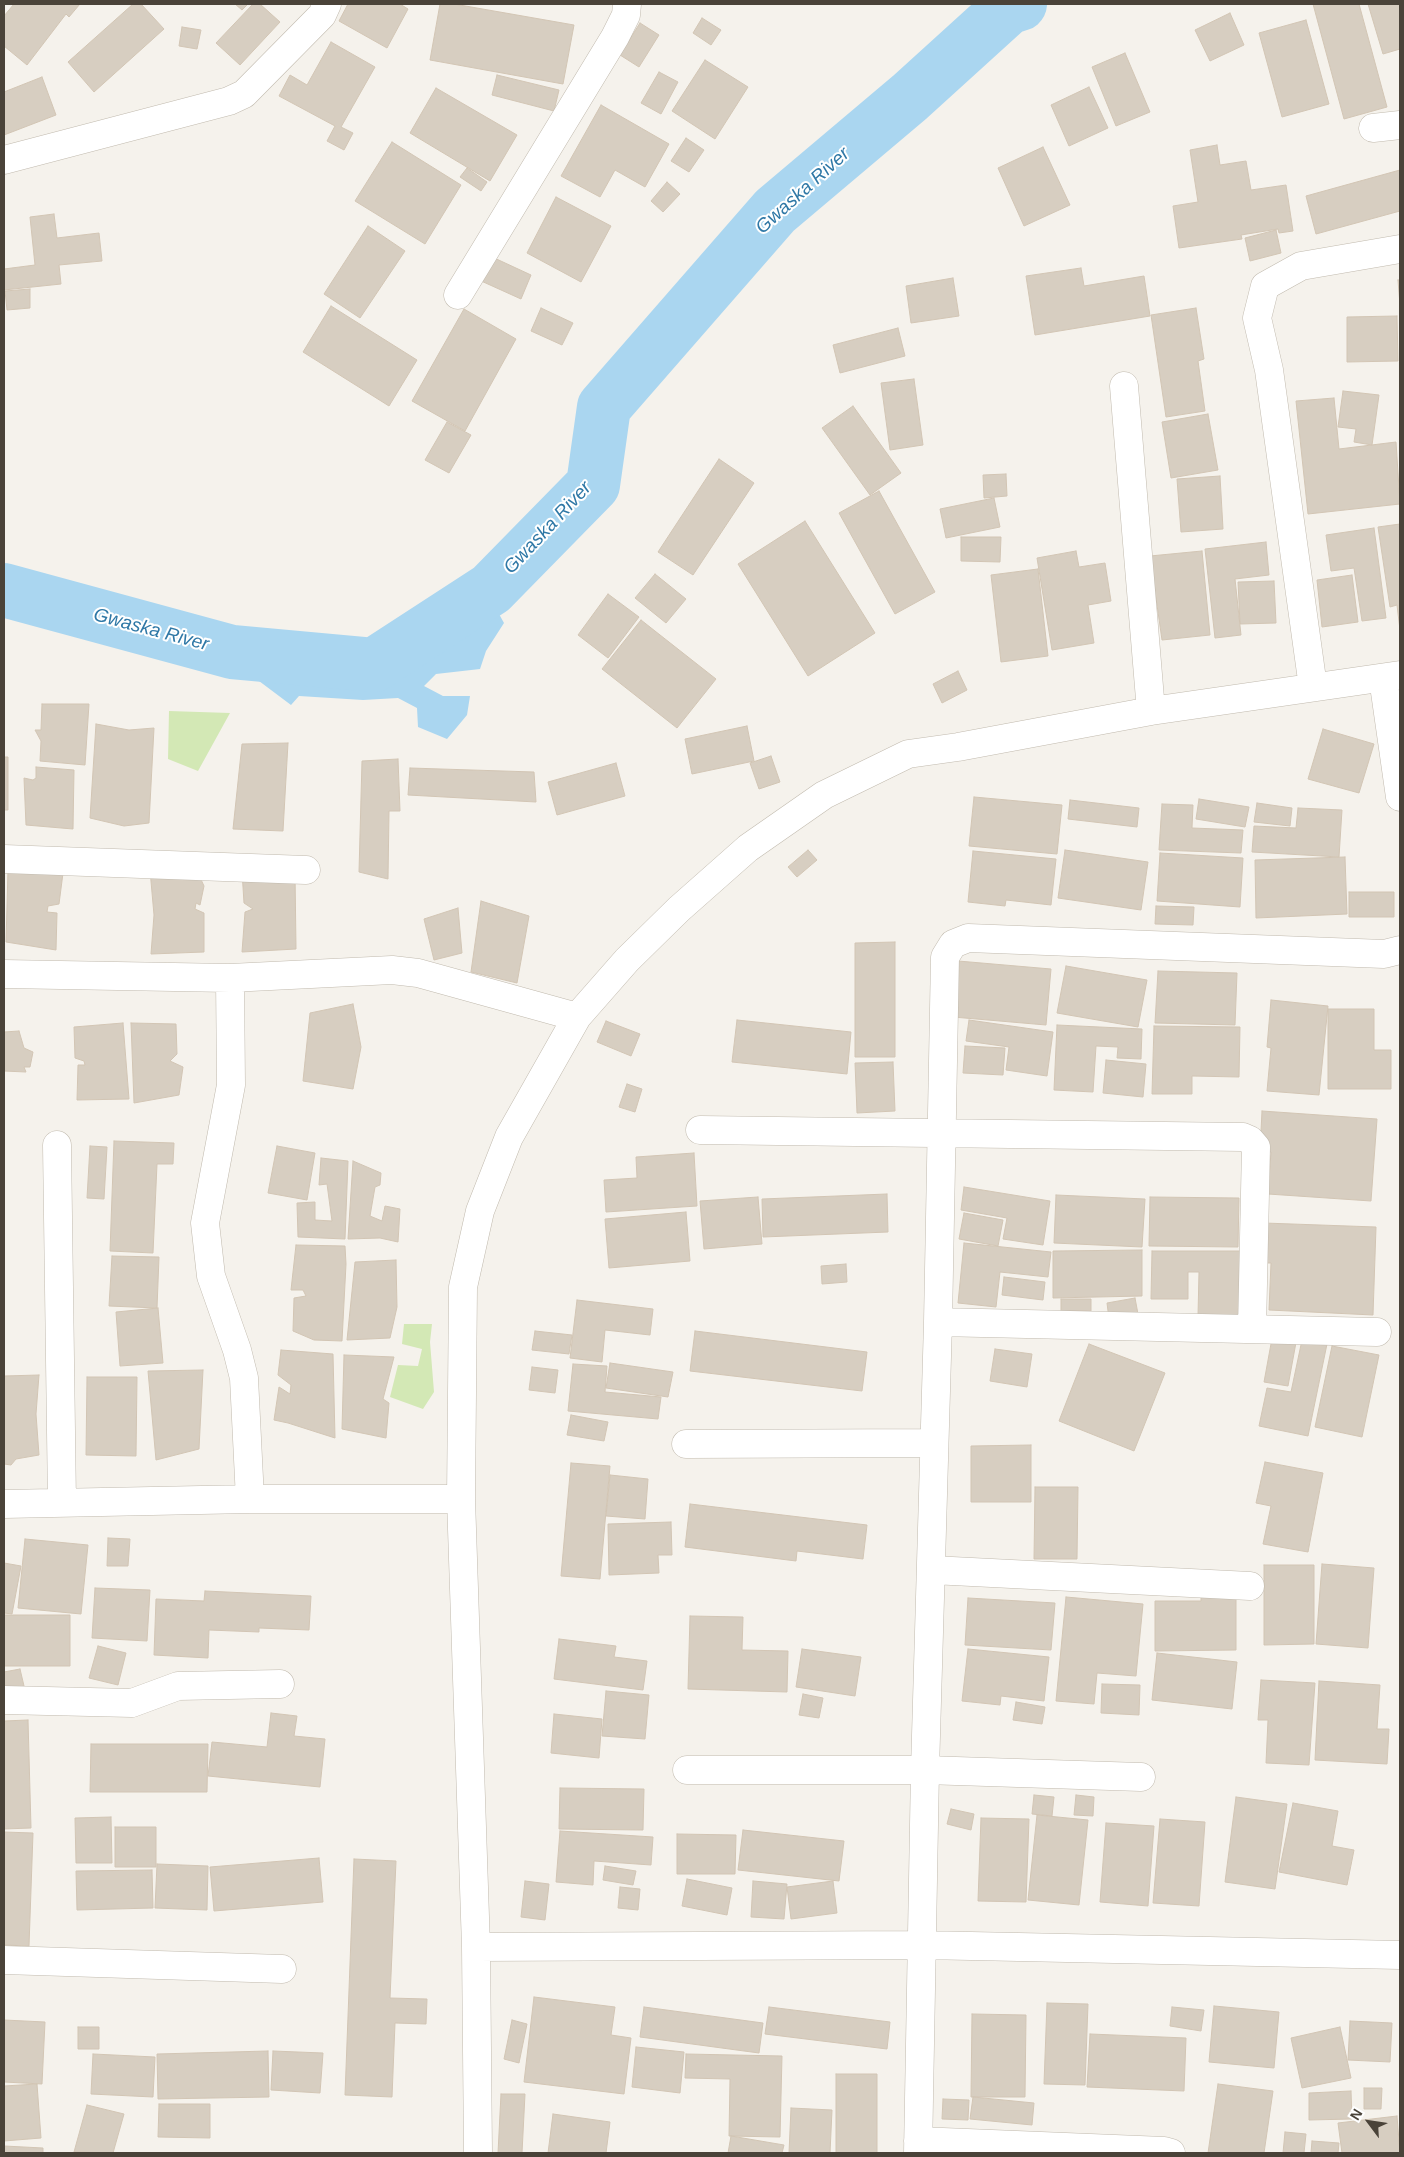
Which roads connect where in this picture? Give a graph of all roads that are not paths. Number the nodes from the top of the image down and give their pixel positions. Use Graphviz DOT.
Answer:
graph roads {
  1 [pos="327,4"];
  2 [pos="627,4"];
  3 [pos="1400,125"];
  4 [pos="1373,128"];
  5 [pos="4,160"];
  6 [pos="1400,249"];
  7 [pos="458,295"];
  8 [pos="1124,386"];
  9 [pos="1392,676"];
  10 [pos="1313,687"];
  11 [pos="1151,711"];
  12 [pos="1400,797"];
  13 [pos="4,859"];
  14 [pos="306,870"];
  15 [pos="1400,950"];
  16 [pos="4,974"];
  17 [pos="230,978"];
  18 [pos="577,1017"];
  19 [pos="700,1130"];
  20 [pos="941,1133"];
  21 [pos="57,1145"];
  22 [pos="938,1322"];
  23 [pos="1252,1329"];
  24 [pos="1377,1332"];
  25 [pos="934,1442"];
  26 [pos="686,1444"];
  27 [pos="250,1498"];
  28 [pos="461,1499"];
  29 [pos="62,1503"];
  30 [pos="4,1504"];
  31 [pos="932,1570"];
  32 [pos="1250,1586"];
  33 [pos="280,1684"];
  34 [pos="4,1700"];
  35 [pos="686,1770"];
  36 [pos="925,1770"];
  37 [pos="1141,1777"];
  38 [pos="923,1946"];
  39 [pos="476,1947"];
  40 [pos="1400,1955"];
  41 [pos="4,1960"];
  42 [pos="282,1969"];
  43 [pos="918,2147"];
  44 [pos="478,2153"];
  45 [pos="1171,2153"];
  1 -- 5 [label="street"];
  2 -- 7 [label="street"];
  3 -- 4 [label="street"];
  6 -- 10 [label="street"];
  8 -- 11 [label="street"];
  9 -- 10 [label="street"];
  9 -- 12 [label="street"];
  10 -- 11 [label="street"];
  11 -- 18 [label="street"];
  13 -- 14 [label="street"];
  15 -- 20 [label="street"];
  16 -- 17 [label="street"];
  17 -- 18 [label="street"];
  17 -- 27 [label="street"];
  18 -- 28 [label="street"];
  19 -- 20 [label="street"];
  20 -- 22 [label="street"];
  20 -- 23 [label="street"];
  21 -- 29 [label="street"];
  22 -- 23 [label="street"];
  22 -- 25 [label="street"];
  23 -- 24 [label="street"];
  25 -- 26 [label="street"];
  25 -- 31 [label="street"];
  27 -- 28 [label="street"];
  27 -- 29 [label="street"];
  28 -- 39 [label="street"];
  29 -- 30 [label="street"];
  31 -- 32 [label="street"];
  31 -- 36 [label="street"];
  33 -- 34 [label="street"];
  35 -- 36 [label="street"];
  36 -- 37 [label="street"];
  36 -- 38 [label="street"];
  38 -- 39 [label="street"];
  38 -- 40 [label="street"];
  38 -- 43 [label="street"];
  39 -- 44 [label="street"];
  41 -- 42 [label="street"];
  43 -- 45 [label="street"];
}
